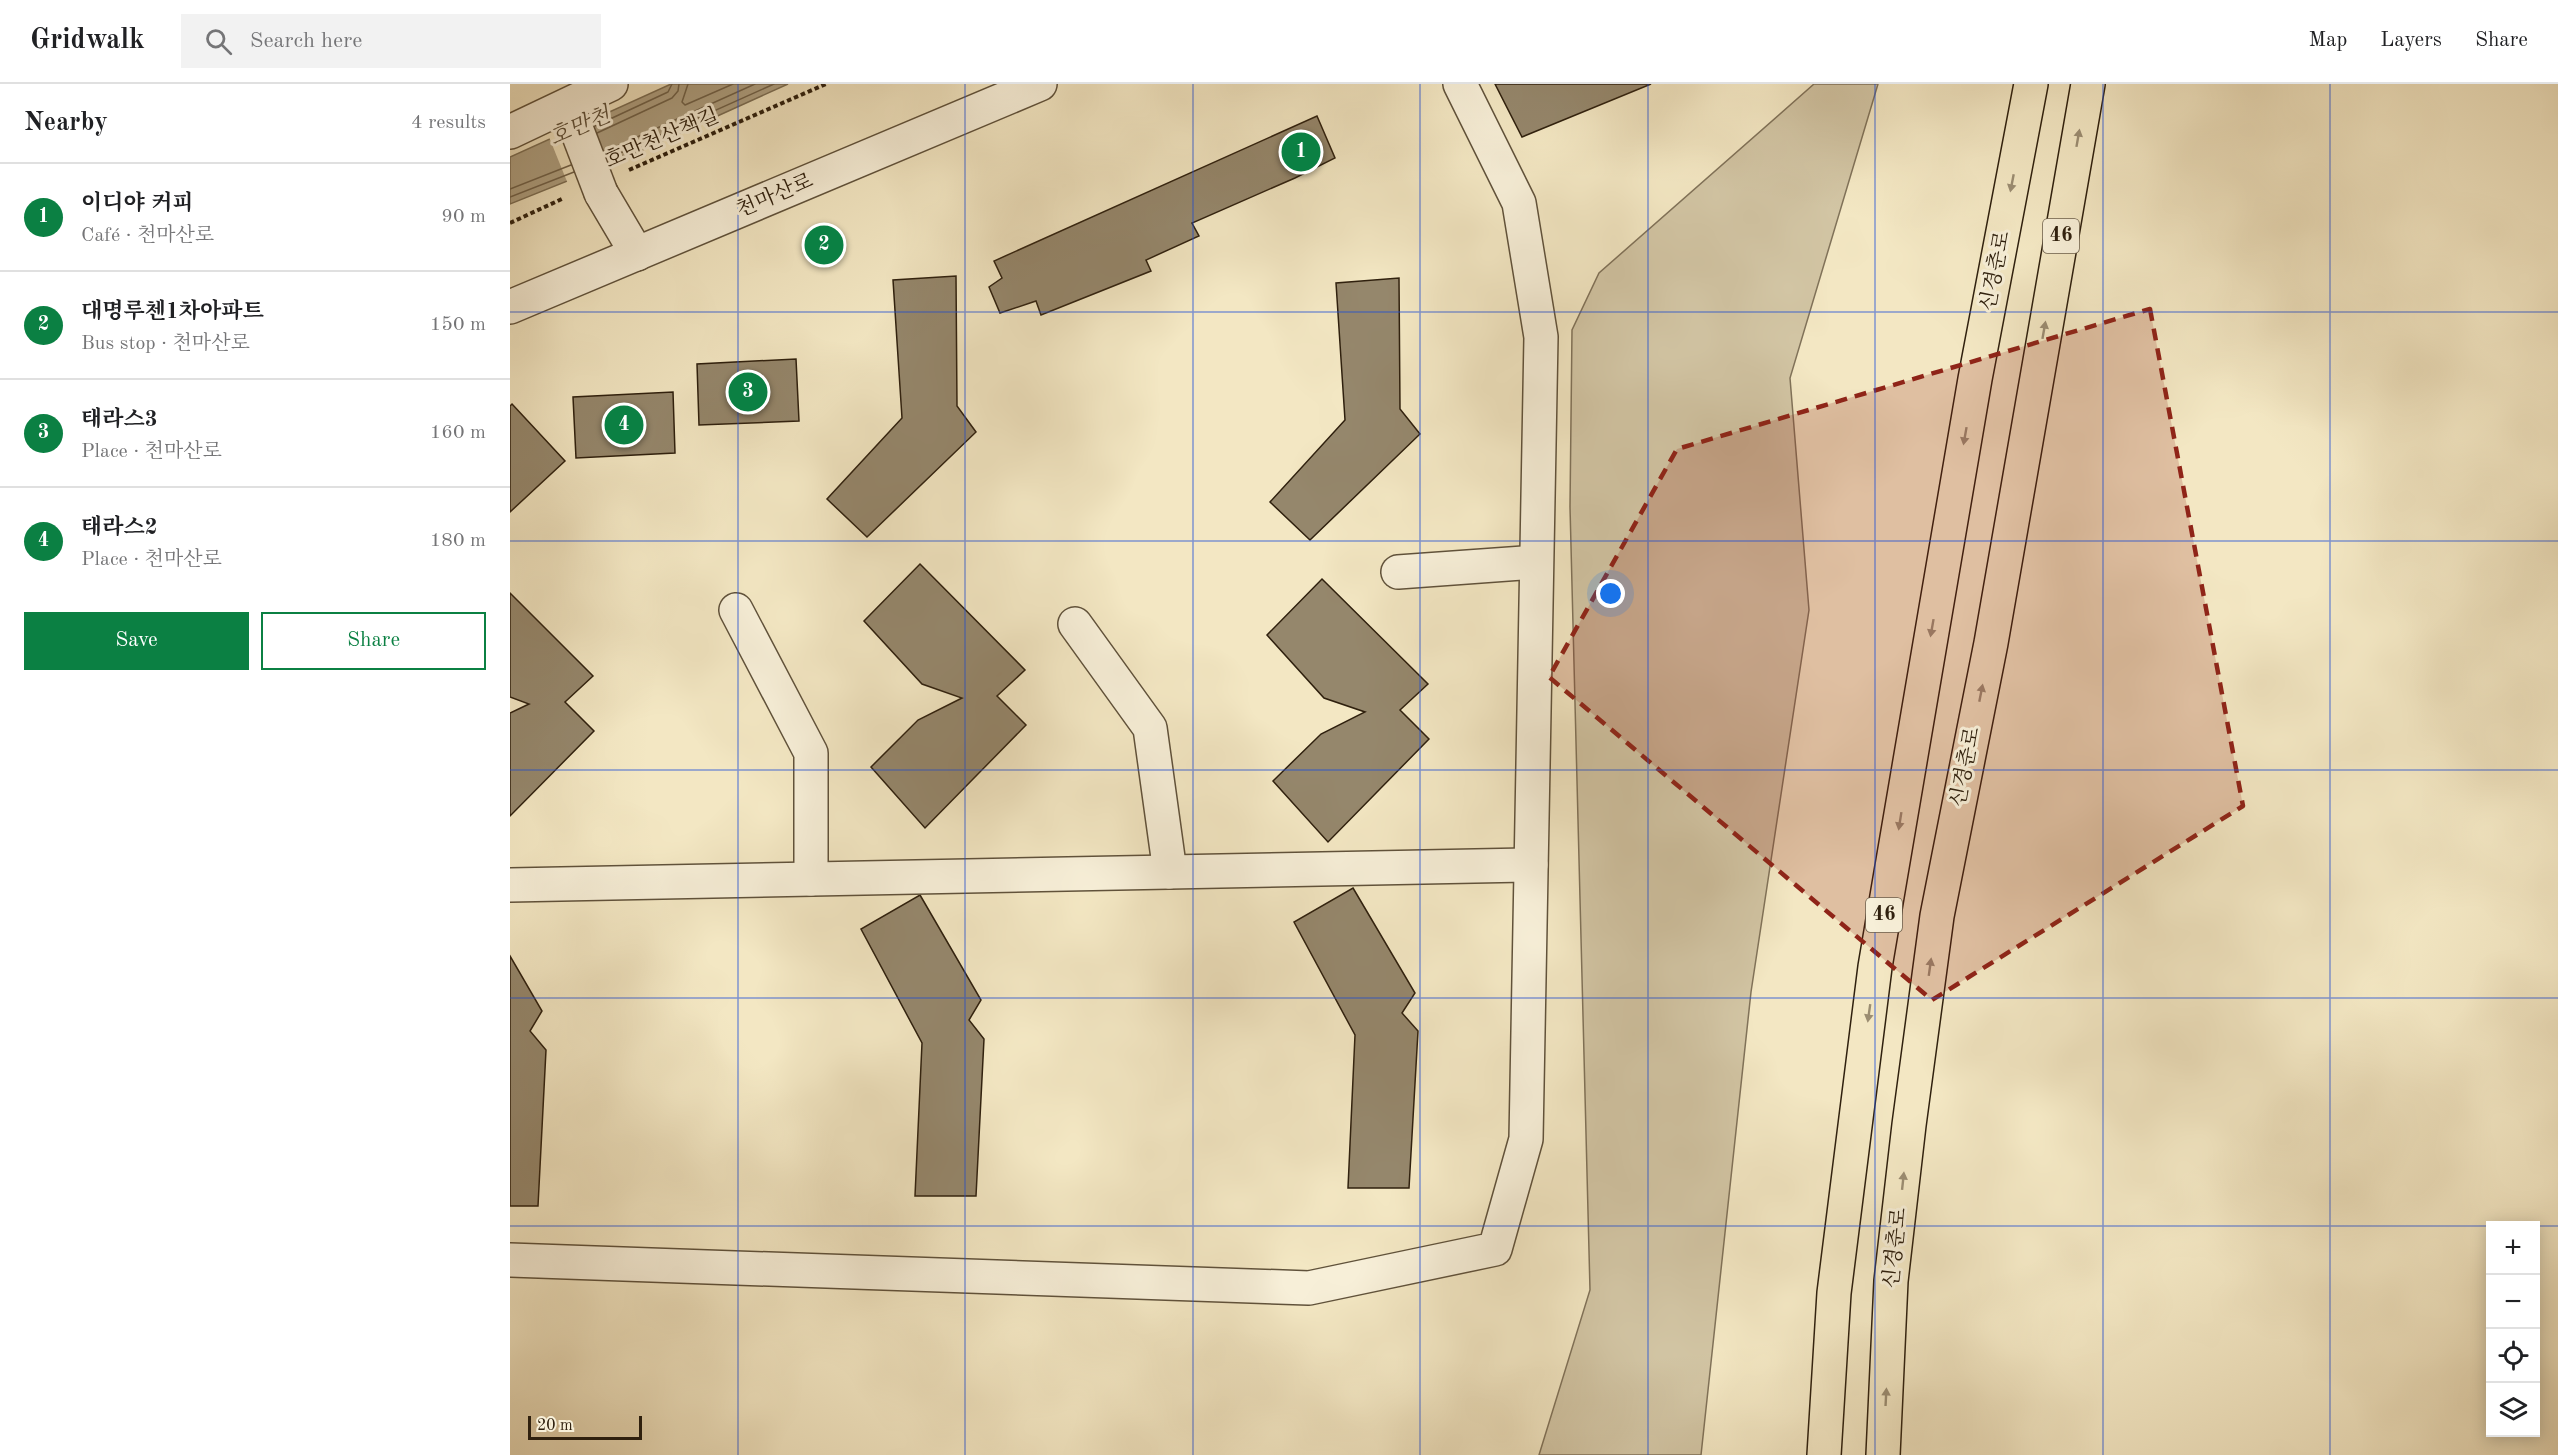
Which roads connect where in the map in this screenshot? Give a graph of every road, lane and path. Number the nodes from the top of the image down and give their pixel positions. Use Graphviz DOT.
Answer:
graph roads {
  1 [pos="611,84"];
  2 [pos="826,84"];
  3 [pos="1040,84"];
  4 [pos="1460,84"];
  5 [pos="2031,84"];
  6 [pos="2088,84"];
  7 [pos="570,112"];
  8 [pos="510,132"];
  9 [pos="625,171"];
  10 [pos="586,194"];
  11 [pos="510,223"];
  12 [pos="637,254"];
  13 [pos="510,307"];
  14 [pos="1536,562"];
  15 [pos="1398,572"];
  16 [pos="736,610"];
  17 [pos="1075,624"];
  18 [pos="1531,865"];
  19 [pos="1170,872"];
  20 [pos="811,879"];
  21 [pos="510,885"];
  22 [pos="510,1260"];
  23 [pos="1824,1455"];
  24 [pos="1883,1455"];
  1 -- 7 [label="street"];
  2 -- 9 [label="path, 호만천산책길"];
  3 -- 12 [label="street, 천마산로"];
  4 -- 14 [label="street"];
  5 -- 23 [label="highway, 신경춘로 / 46, one-way"];
  24 -- 6 [label="highway, 신경춘로 / 46, one-way"];
  7 -- 8 [label="street"];
  7 -- 10 [label="street, bridge"];
  10 -- 11 [label="path"];
  10 -- 12 [label="street"];
  12 -- 13 [label="street, 천마산로"];
  14 -- 15 [label="street"];
  14 -- 18 [label="street"];
  16 -- 20 [label="street"];
  17 -- 19 [label="street"];
  18 -- 19 [label="street"];
  18 -- 22 [label="street"];
  19 -- 20 [label="street"];
  20 -- 21 [label="street"];
}
